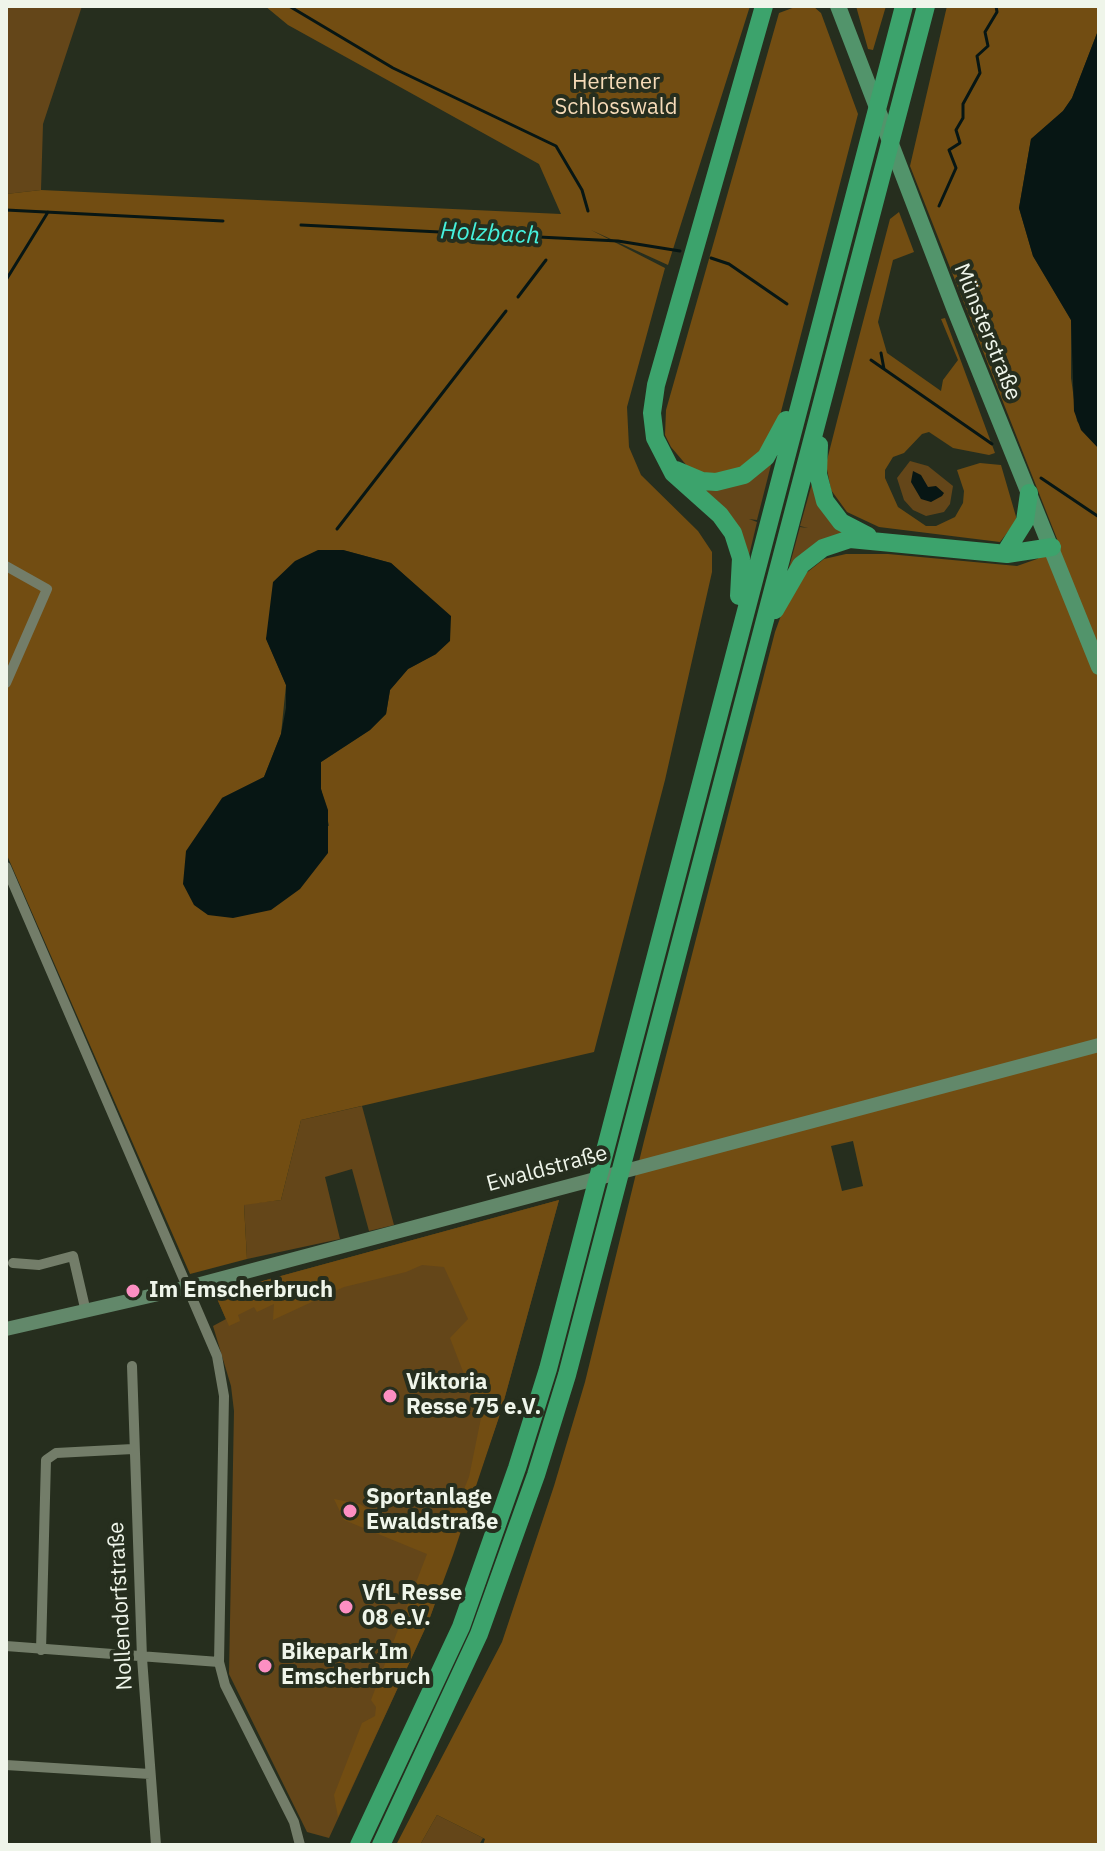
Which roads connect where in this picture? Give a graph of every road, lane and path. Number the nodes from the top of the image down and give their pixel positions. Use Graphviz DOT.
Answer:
graph roads {
  1 [pos="764,6"];
  2 [pos="904,6"];
  3 [pos="926,6"];
  4 [pos="838,9"];
  5 [pos="807,374"];
  6 [pos="822,401"];
  7 [pos="665,461"];
  8 [pos="1029,493"];
  9 [pos="878,539"];
  10 [pos="1050,542"];
  11 [pos="1008,548"];
  12 [pos="974,550"];
  13 [pos="6,566"];
  14 [pos="754,656"];
  15 [pos="1099,667"];
  16 [pos="727,678"];
  17 [pos="6,683"];
  18 [pos="6,867"];
  19 [pos="1099,1045"];
  20 [pos="13,1263"];
  21 [pos="189,1287"];
  22 [pos="86,1312"];
  23 [pos="6,1329"];
  24 [pos="132,1366"];
  25 [pos="133,1449"];
  26 [pos="6,1646"];
  27 [pos="41,1650"];
  28 [pos="142,1658"];
  29 [pos="219,1662"];
  30 [pos="6,1765"];
  31 [pos="150,1774"];
  32 [pos="156,1845"];
  33 [pos="300,1845"];
  34 [pos="359,1845"];
  35 [pos="381,1845"];
  1 -- 7 [label="highway"];
  2 -- 5 [label="highway"];
  3 -- 6 [label="highway"];
  4 -- 8 [label="main road, Münsterstraße"];
  5 -- 7 [label="highway"];
  5 -- 16 [label="highway"];
  6 -- 9 [label="highway"];
  6 -- 14 [label="highway"];
  7 -- 16 [label="highway"];
  8 -- 10 [label="main road, Münsterstraße"];
  8 -- 11 [label="highway"];
  9 -- 12 [label="highway"];
  9 -- 14 [label="highway"];
  10 -- 11 [label="highway"];
  10 -- 12 [label="highway"];
  10 -- 15 [label="main road, Münsterstraße"];
  11 -- 12 [label="highway"];
  13 -- 17 [label="street"];
  14 -- 35 [label="highway"];
  16 -- 34 [label="highway"];
  18 -- 21 [label="street"];
  19 -- 21 [label="main road, Ewaldstraße"];
  20 -- 22 [label="street"];
  21 -- 22 [label="main road, Ewaldstraße"];
  21 -- 29 [label="street"];
  22 -- 23 [label="main road, Ewaldstraße"];
  24 -- 25 [label="street, Nollendorfstraße"];
  25 -- 27 [label="street"];
  25 -- 28 [label="street, Nollendorfstraße"];
  26 -- 27 [label="street"];
  27 -- 28 [label="street"];
  28 -- 29 [label="street"];
  28 -- 31 [label="street, Nollendorfstraße"];
  29 -- 33 [label="street"];
  30 -- 31 [label="street"];
  31 -- 32 [label="street, Nollendorfstraße"];
}
